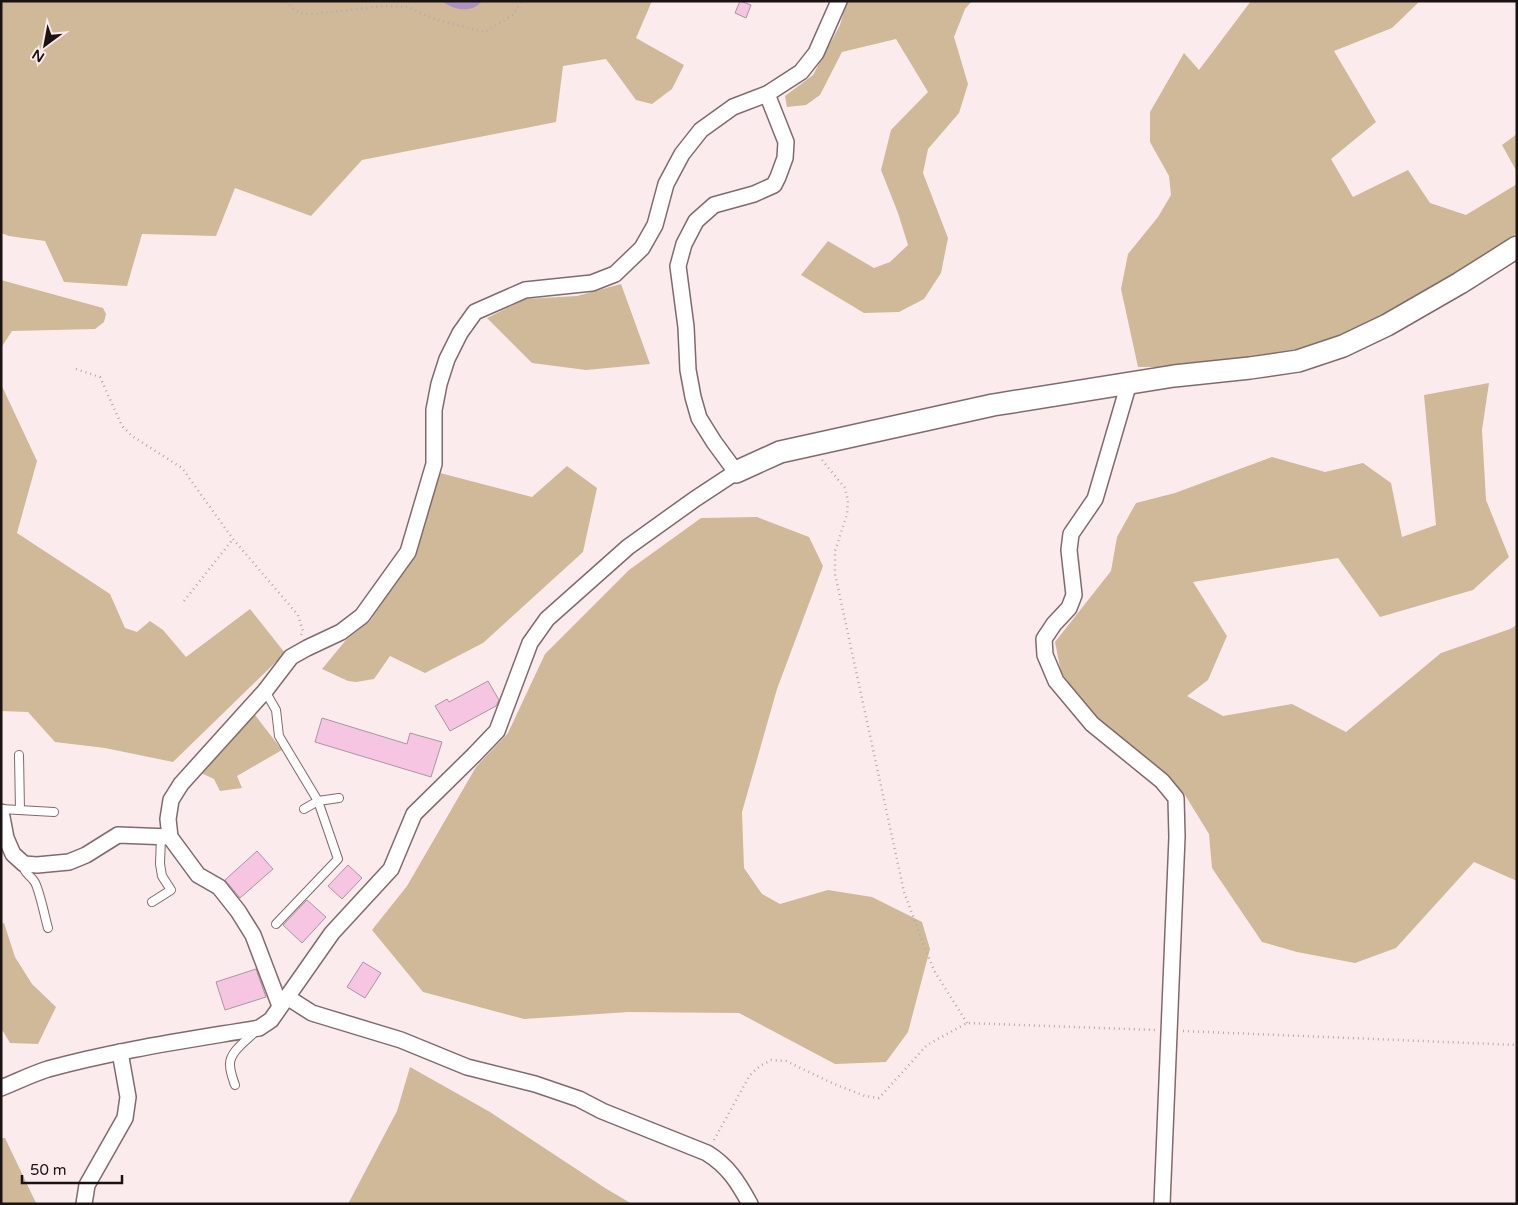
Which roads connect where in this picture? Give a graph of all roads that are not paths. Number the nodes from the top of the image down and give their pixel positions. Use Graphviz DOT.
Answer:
graph roads {
  1 [pos="839,1"];
  2 [pos="767,94"];
  3 [pos="1517,247"];
  4 [pos="1129,383"];
  5 [pos="736,472"];
  6 [pos="265,691"];
  7 [pos="19,755"];
  8 [pos="339,798"];
  9 [pos="318,801"];
  10 [pos="20,810"];
  11 [pos="304,810"];
  12 [pos="1,811"];
  13 [pos="54,812"];
  14 [pos="165,837"];
  15 [pos="24,864"];
  16 [pos="152,902"];
  17 [pos="276,924"];
  18 [pos="48,928"];
  19 [pos="284,1002"];
  20 [pos="258,1028"];
  21 [pos="120,1052"];
  22 [pos="235,1085"];
  23 [pos="1,1088"];
  24 [pos="84,1204"];
  25 [pos="750,1204"];
  26 [pos="1162,1204"];
  1 -- 2 [label="street"];
  2 -- 5 [label="street"];
  2 -- 6 [label="street"];
  3 -- 4 [label="street"];
  4 -- 5 [label="street"];
  4 -- 26 [label="street"];
  5 -- 19 [label="street"];
  6 -- 9 [label="lane"];
  6 -- 14 [label="street"];
  7 -- 10 [label="lane"];
  8 -- 9 [label="lane"];
  9 -- 11 [label="lane"];
  9 -- 17 [label="lane"];
  10 -- 12 [label="lane"];
  10 -- 13 [label="lane"];
  12 -- 15 [label="street"];
  14 -- 15 [label="street"];
  14 -- 16 [label="lane"];
  14 -- 19 [label="street"];
  15 -- 18 [label="lane"];
  19 -- 20 [label="street"];
  19 -- 25 [label="street"];
  20 -- 21 [label="street"];
  20 -- 22 [label="lane"];
  21 -- 23 [label="street"];
  21 -- 24 [label="street"];
}
